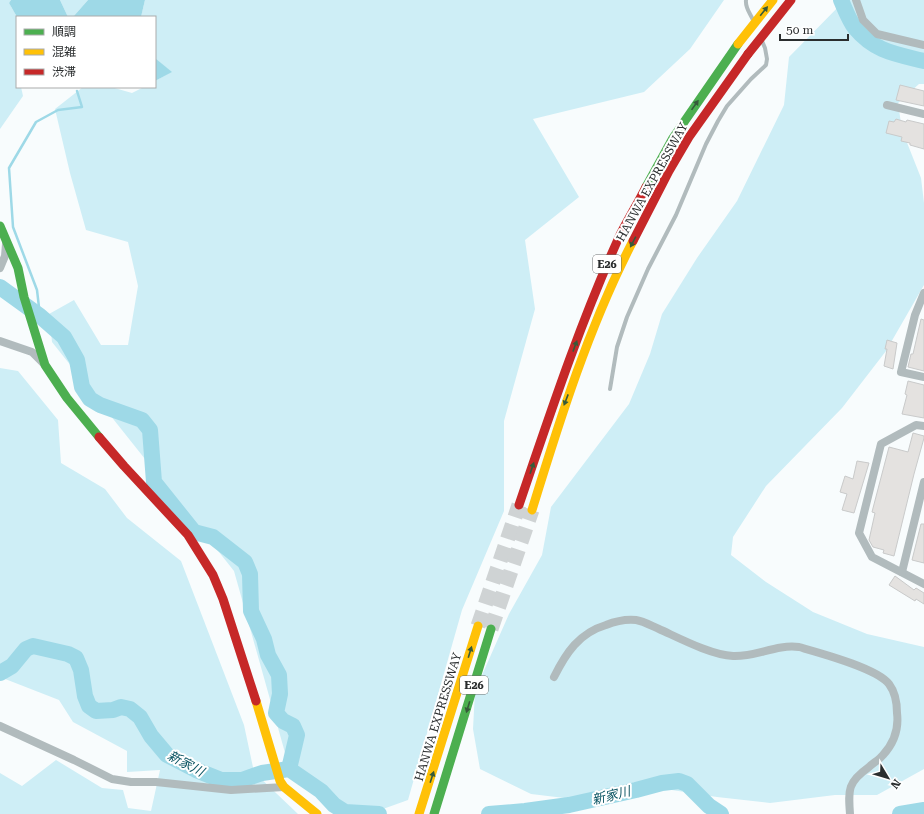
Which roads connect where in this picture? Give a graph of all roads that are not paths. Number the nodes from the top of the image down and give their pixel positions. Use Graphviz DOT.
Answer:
graph roads {
  1 [pos="746,0"];
  2 [pos="773,0"];
  3 [pos="791,0"];
  4 [pos="856,0"];
  5 [pos="756,28"];
  6 [pos="759,35"];
  7 [pos="924,45"];
  8 [pos="887,105"];
  9 [pos="924,114"];
  10 [pos="0,226"];
  11 [pos="6,239"];
  12 [pos="0,268"];
  13 [pos="924,293"];
  14 [pos="0,341"];
  15 [pos="46,365"];
  16 [pos="924,377"];
  17 [pos="610,389"];
  18 [pos="924,426"];
  19 [pos="924,482"];
  20 [pos="519,505"];
  21 [pos="532,510"];
  22 [pos="902,572"];
  23 [pos="924,584"];
  24 [pos="478,626"];
  25 [pos="491,629"];
  26 [pos="554,678"];
  27 [pos="0,726"];
  28 [pos="282,784"];
  29 [pos="317,814"];
  30 [pos="420,814"];
  31 [pos="434,814"];
  32 [pos="850,814"];
  1 -- 5 [label="lane"];
  20 -- 2 [label="main road, HANWA EXPRESSWAY / E26, one-way, bridge"];
  3 -- 21 [label="main road, HANWA EXPRESSWAY / E26, one-way, bridge"];
  4 -- 7 [label="street"];
  6 -- 17 [label="lane"];
  8 -- 9 [label="street"];
  10 -- 11 [label="main road"];
  11 -- 12 [label="street"];
  11 -- 15 [label="main road"];
  13 -- 16 [label="street"];
  14 -- 15 [label="street"];
  15 -- 28 [label="main road"];
  18 -- 22 [label="street"];
  19 -- 22 [label="street"];
  22 -- 23 [label="street"];
  30 -- 24 [label="main road, HANWA EXPRESSWAY / E26, one-way"];
  25 -- 31 [label="main road, HANWA EXPRESSWAY / E26, one-way"];
  26 -- 32 [label="street"];
  27 -- 28 [label="street"];
  28 -- 29 [label="main road"];
}
